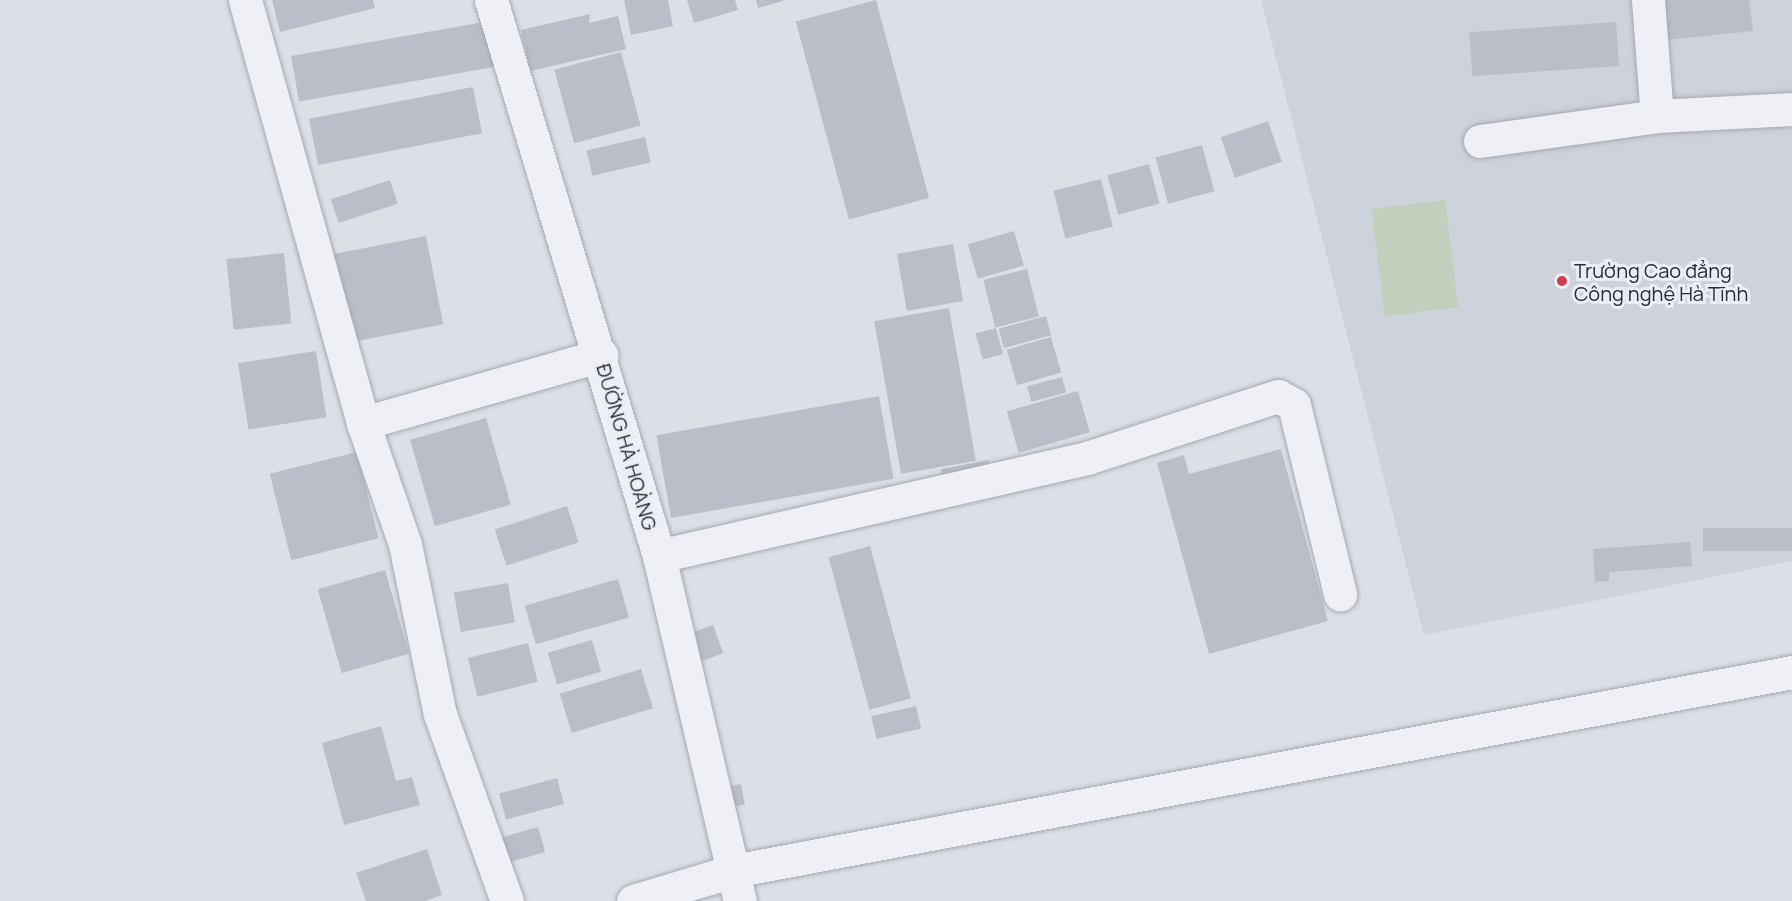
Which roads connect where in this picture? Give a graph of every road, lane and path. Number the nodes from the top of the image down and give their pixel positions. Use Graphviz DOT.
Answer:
graph roads {
  1 [pos="245,0"];
  2 [pos="491,0"];
  3 [pos="1648,0"];
  4 [pos="1792,109"];
  5 [pos="1657,116"];
  6 [pos="1480,141"];
  7 [pos="601,356"];
  8 [pos="363,423"];
  9 [pos="659,556"];
  10 [pos="1340,594"];
  11 [pos="1792,672"];
  12 [pos="736,886"];
  13 [pos="507,901"];
  14 [pos="633,901"];
  1 -- 8 [label="street"];
  2 -- 7 [label="street, ĐƯỜNG HÀ HOÀNG"];
  3 -- 5 [label="street"];
  4 -- 5 [label="street"];
  5 -- 6 [label="street"];
  7 -- 8 [label="street"];
  7 -- 9 [label="street, ĐƯỜNG HÀ HOÀNG"];
  8 -- 13 [label="street"];
  9 -- 10 [label="street"];
  9 -- 12 [label="street, ĐƯỜNG HÀ HOÀNG"];
  11 -- 12 [label="street"];
  12 -- 14 [label="street"];
}
